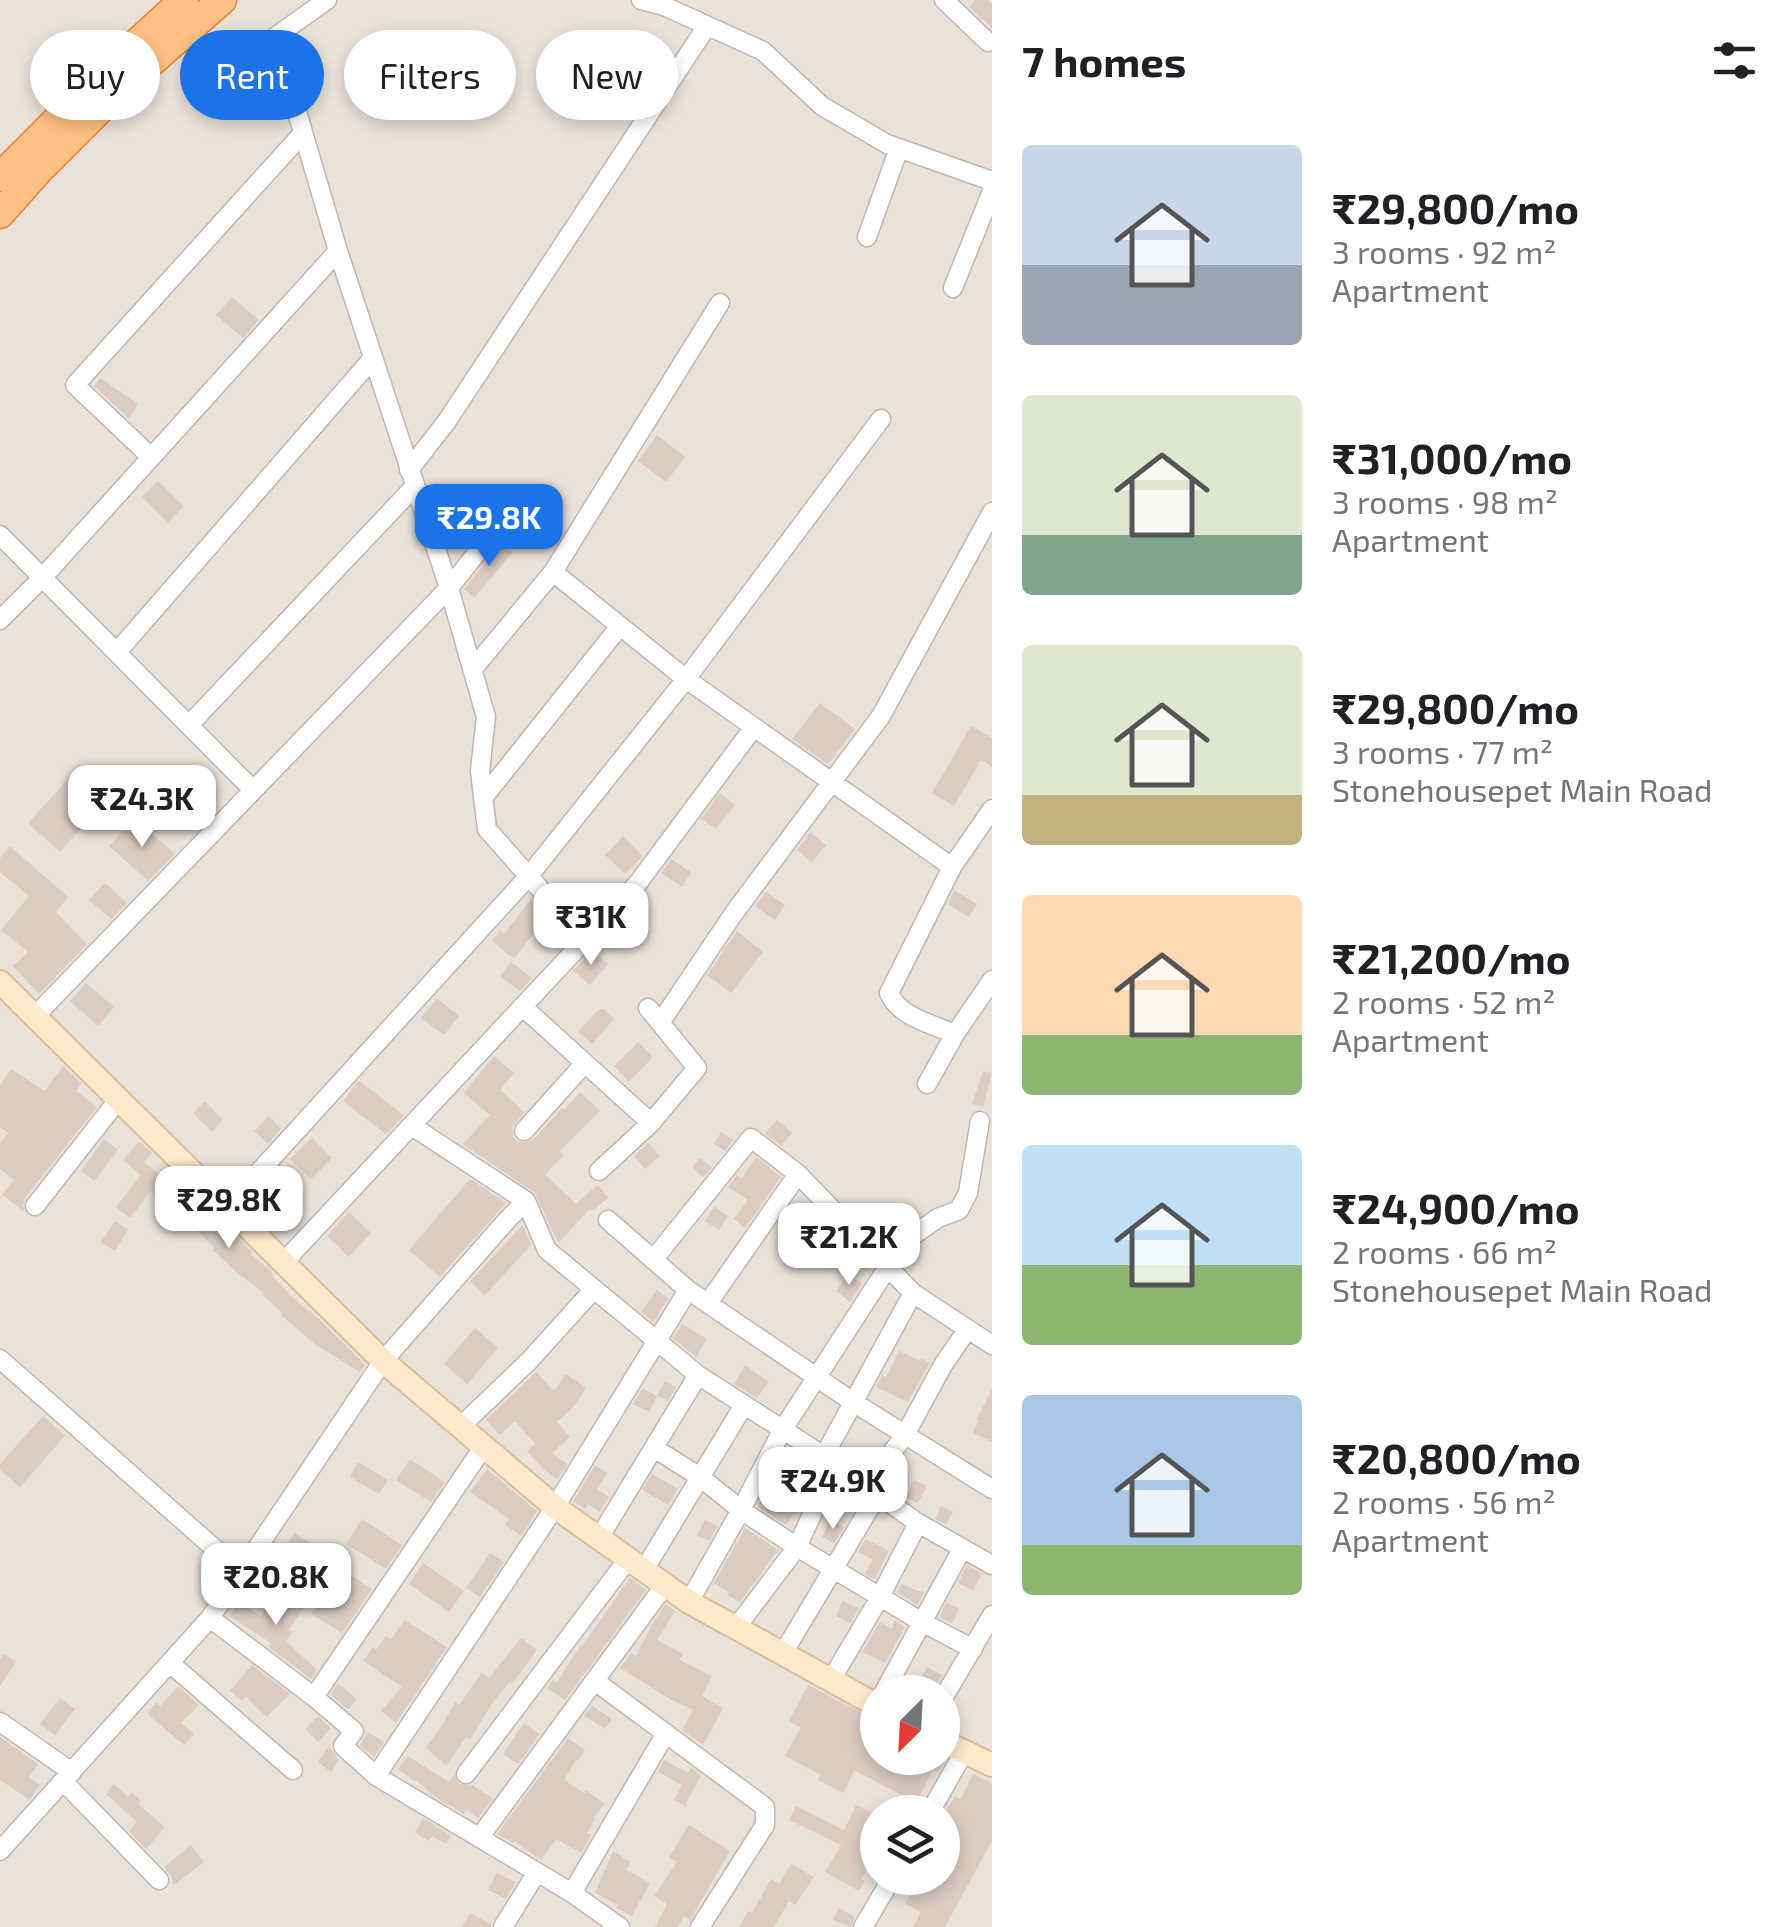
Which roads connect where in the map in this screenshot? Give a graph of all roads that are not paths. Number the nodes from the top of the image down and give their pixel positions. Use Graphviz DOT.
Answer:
graph roads {
  1 [pos="184,0"];
  2 [pos="222,0"];
  3 [pos="326,0"];
  4 [pos="641,0"];
  5 [pos="944,0"];
  6 [pos="707,26"];
  7 [pos="988,42"];
  8 [pos="304,133"];
  9 [pos="899,148"];
  10 [pos="0,177"];
  11 [pos="992,181"];
  12 [pos="992,191"];
  13 [pos="0,214"];
  14 [pos="867,237"];
  15 [pos="338,251"];
  16 [pos="953,288"];
  17 [pos="720,303"];
  18 [pos="374,358"];
  19 [pos="881,419"];
  20 [pos="152,458"];
  21 [pos="412,478"];
  22 [pos="992,512"];
  23 [pos="0,535"];
  24 [pos="480,549"];
  25 [pos="552,572"];
  26 [pos="43,577"];
  27 [pos="449,588"];
  28 [pos="0,620"];
  29 [pos="620,626"];
  30 [pos="117,652"];
  31 [pos="472,670"];
  32 [pos="686,680"];
  33 [pos="189,725"];
  34 [pos="754,727"];
  35 [pos="832,782"];
  36 [pos="253,790"];
  37 [pos="483,798"];
  38 [pos="992,809"];
  39 [pos="952,867"];
  40 [pos="528,877"];
  41 [pos="585,940"];
  42 [pos="992,980"];
  43 [pos="0,982"];
  44 [pos="523,1007"];
  45 [pos="35,1016"];
  46 [pos="955,1034"];
  47 [pos="585,1063"];
  48 [pos="927,1084"];
  49 [pos="118,1100"];
  50 [pos="980,1121"];
  51 [pos="651,1123"];
  52 [pos="412,1126"];
  53 [pos="524,1131"];
  54 [pos="599,1171"];
  55 [pos="798,1174"];
  56 [pos="526,1202"];
  57 [pos="35,1206"];
  58 [pos="227,1207"];
  59 [pos="608,1220"];
  60 [pos="653,1260"];
  61 [pos="283,1263"];
  62 [pos="888,1268"];
  63 [pos="594,1290"];
  64 [pos="688,1290"];
  65 [pos="913,1293"];
  66 [pos="708,1304"];
  67 [pos="966,1330"];
  68 [pos="656,1342"];
  69 [pos="992,1345"];
  70 [pos="0,1359"];
  71 [pos="382,1362"];
  72 [pos="698,1376"];
  73 [pos="816,1376"];
  74 [pos="853,1402"];
  75 [pos="744,1404"];
  76 [pos="461,1426"];
  77 [pos="783,1430"];
  78 [pos="905,1435"];
  79 [pos="484,1446"];
  80 [pos="654,1448"];
  81 [pos="830,1460"];
  82 [pos="992,1466"];
  83 [pos="700,1477"];
  84 [pos="988,1487"];
  85 [pos="872,1490"];
  86 [pos="555,1507"];
  87 [pos="742,1510"];
  88 [pos="918,1524"];
  89 [pos="600,1538"];
  90 [pos="797,1547"];
  91 [pos="962,1548"];
  92 [pos="636,1564"];
  93 [pos="992,1564"];
  94 [pos="833,1568"];
  95 [pos="241,1572"];
  96 [pos="665,1584"];
  97 [pos="880,1597"];
  98 [pos="689,1602"];
  99 [pos="992,1615"];
  100 [pos="210,1618"];
  101 [pos="922,1622"];
  102 [pos="736,1629"];
  103 [pos="973,1649"];
  104 [pos="782,1655"];
  105 [pos="170,1662"];
  106 [pos="893,1675"];
  107 [pos="957,1675"];
  108 [pos="595,1680"];
  109 [pos="831,1680"];
  110 [pos="860,1696"];
  111 [pos="314,1697"];
  112 [pos="0,1722"];
  113 [pos="666,1734"];
  114 [pos="960,1750"];
  115 [pos="964,1752"];
  116 [pos="992,1765"];
  117 [pos="294,1770"];
  118 [pos="466,1774"];
  119 [pos="68,1776"];
  120 [pos="376,1776"];
  121 [pos="940,1795"];
  122 [pos="479,1838"];
  123 [pos="0,1852"];
  124 [pos="537,1872"];
  125 [pos="158,1880"];
  126 [pos="572,1893"];
  127 [pos="882,1895"];
  128 [pos="503,1927"];
  129 [pos="620,1927"];
  130 [pos="700,1927"];
  131 [pos="864,1927"];
  1 -- 10 [label="highway"];
  2 -- 13 [label="highway"];
  3 -- 8 [label="street"];
  4 -- 6 [label="street"];
  5 -- 7 [label="street"];
  6 -- 9 [label="street"];
  6 -- 21 [label="street"];
  8 -- 15 [label="street"];
  8 -- 20 [label="street"];
  9 -- 11 [label="street"];
  9 -- 14 [label="street"];
  12 -- 16 [label="street"];
  15 -- 18 [label="street"];
  15 -- 20 [label="street"];
  17 -- 25 [label="street"];
  18 -- 21 [label="street"];
  18 -- 30 [label="street"];
  19 -- 32 [label="street"];
  20 -- 26 [label="street"];
  21 -- 27 [label="street"];
  21 -- 33 [label="street"];
  22 -- 35 [label="street"];
  23 -- 26 [label="street"];
  24 -- 27 [label="street"];
  25 -- 29 [label="street"];
  25 -- 31 [label="street"];
  26 -- 28 [label="street"];
  26 -- 30 [label="street"];
  27 -- 31 [label="street"];
  27 -- 36 [label="street"];
  29 -- 32 [label="street"];
  29 -- 37 [label="street"];
  30 -- 33 [label="street"];
  31 -- 37 [label="street"];
  32 -- 34 [label="street"];
  32 -- 40 [label="street"];
  33 -- 36 [label="street"];
  34 -- 35 [label="street"];
  34 -- 41 [label="street"];
  35 -- 39 [label="street"];
  35 -- 51 [label="street"];
  36 -- 45 [label="street"];
  37 -- 40 [label="street"];
  38 -- 39 [label="street"];
  39 -- 46 [label="street"];
  40 -- 41 [label="street"];
  40 -- 58 [label="street"];
  41 -- 44 [label="street"];
  42 -- 46 [label="street"];
  43 -- 45 [label="main road"];
  44 -- 47 [label="street"];
  44 -- 52 [label="street"];
  45 -- 49 [label="main road"];
  46 -- 48 [label="street"];
  47 -- 51 [label="street"];
  47 -- 53 [label="street"];
  49 -- 57 [label="street"];
  49 -- 58 [label="main road"];
  50 -- 62 [label="street"];
  51 -- 54 [label="street"];
  52 -- 56 [label="street"];
  52 -- 61 [label="street"];
  55 -- 60 [label="street"];
  55 -- 62 [label="street"];
  55 -- 66 [label="street"];
  56 -- 63 [label="street"];
  56 -- 71 [label="street"];
  58 -- 61 [label="main road"];
  59 -- 60 [label="street"];
  60 -- 64 [label="street"];
  61 -- 71 [label="main road"];
  62 -- 65 [label="street"];
  62 -- 73 [label="street"];
  63 -- 68 [label="street"];
  63 -- 76 [label="street"];
  64 -- 66 [label="street"];
  64 -- 68 [label="street"];
  65 -- 67 [label="street"];
  65 -- 74 [label="street"];
  66 -- 73 [label="street"];
  67 -- 69 [label="street"];
  67 -- 78 [label="street"];
  68 -- 72 [label="street"];
  68 -- 86 [label="street"];
  70 -- 95 [label="street"];
  71 -- 76 [label="main road"];
  71 -- 95 [label="street"];
  72 -- 75 [label="street"];
  72 -- 80 [label="street"];
  73 -- 74 [label="street"];
  73 -- 77 [label="street"];
  74 -- 78 [label="street"];
  74 -- 81 [label="street"];
  75 -- 77 [label="street"];
  75 -- 83 [label="street"];
  76 -- 79 [label="main road"];
  77 -- 81 [label="street"];
  77 -- 87 [label="street"];
  78 -- 84 [label="street"];
  78 -- 85 [label="street"];
  79 -- 86 [label="main road"];
  79 -- 111 [label="street"];
  80 -- 83 [label="street"];
  80 -- 89 [label="street"];
  81 -- 85 [label="street"];
  81 -- 90 [label="street"];
  82 -- 84 [label="street"];
  83 -- 87 [label="street"];
  83 -- 92 [label="street"];
  85 -- 88 [label="street"];
  85 -- 94 [label="street"];
  86 -- 89 [label="main road"];
  86 -- 120 [label="street"];
  87 -- 90 [label="street"];
  87 -- 98 [label="street"];
  88 -- 91 [label="street"];
  88 -- 97 [label="street"];
  89 -- 92 [label="main road"];
  90 -- 94 [label="street"];
  90 -- 102 [label="street"];
  91 -- 93 [label="street"];
  91 -- 101 [label="street"];
  92 -- 96 [label="main road"];
  92 -- 118 [label="street"];
  94 -- 97 [label="street"];
  94 -- 104 [label="street"];
  95 -- 100 [label="street"];
  96 -- 98 [label="main road"];
  96 -- 108 [label="street"];
  97 -- 101 [label="street"];
  97 -- 109 [label="street"];
  98 -- 102 [label="main road"];
  99 -- 103 [label="street"];
  100 -- 105 [label="street"];
  100 -- 111 [label="street"];
  101 -- 103 [label="street"];
  101 -- 106 [label="street"];
  102 -- 104 [label="main road"];
  103 -- 107 [label="street"];
  104 -- 109 [label="main road"];
  105 -- 117 [label="street"];
  105 -- 119 [label="street"];
  108 -- 113 [label="street"];
  108 -- 122 [label="street"];
  109 -- 110 [label="main road"];
  111 -- 120 [label="street"];
  112 -- 119 [label="street"];
  113 -- 126 [label="street"];
  113 -- 130 [label="street"];
  114 -- 115 [label="main road"];
  115 -- 116 [label="main road"];
  115 -- 121 [label="street"];
  119 -- 123 [label="street"];
  119 -- 125 [label="street"];
  120 -- 122 [label="street"];
  122 -- 124 [label="street"];
  124 -- 126 [label="street"];
  124 -- 128 [label="street"];
  126 -- 129 [label="street"];
  127 -- 131 [label="street"];
}
